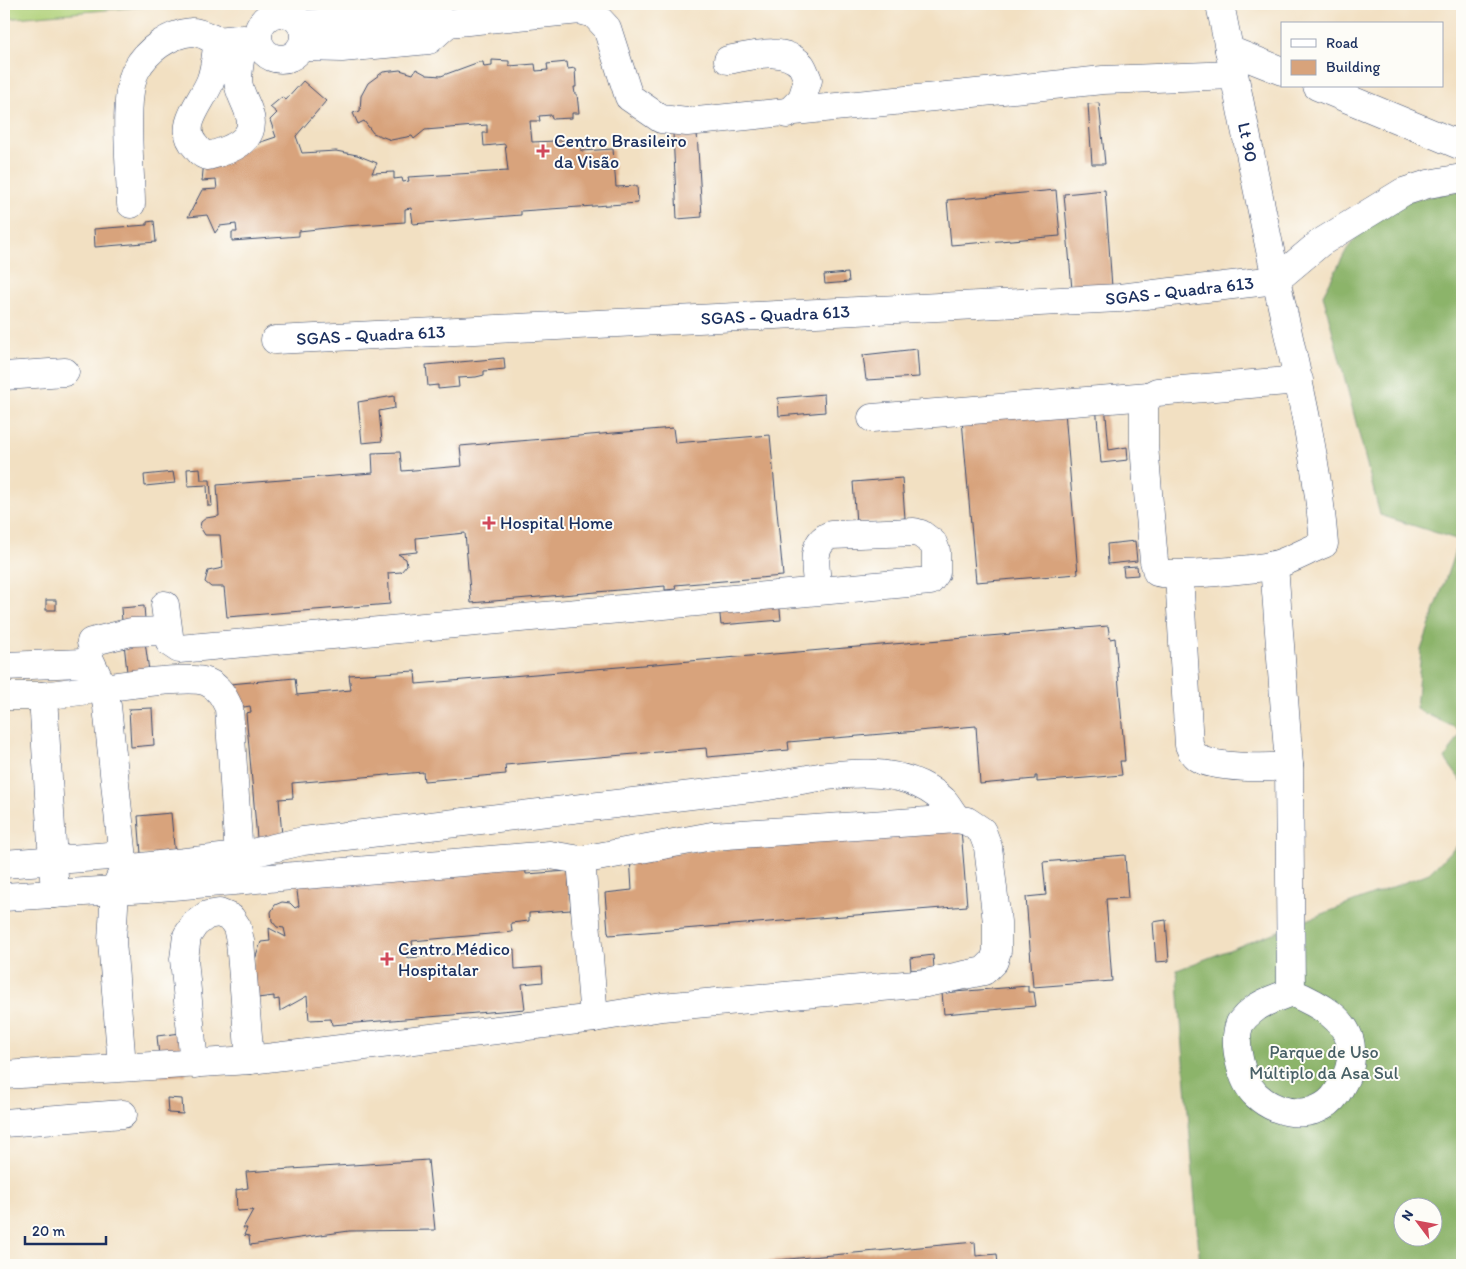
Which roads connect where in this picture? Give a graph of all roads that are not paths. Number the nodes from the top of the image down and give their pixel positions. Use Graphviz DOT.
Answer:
graph roads {
  1 [pos="1220,4"];
  2 [pos="271,25"];
  3 [pos="728,60"];
  4 [pos="1232,62"];
  5 [pos="1281,71"];
  6 [pos="1322,88"];
  7 [pos="787,114"];
  8 [pos="1462,146"];
  9 [pos="1462,178"];
  10 [pos="131,204"];
  11 [pos="1276,280"];
  12 [pos="275,340"];
  13 [pos="66,372"];
  14 [pos="4,376"];
  15 [pos="1299,380"];
  16 [pos="1149,396"];
  17 [pos="872,418"];
  18 [pos="1274,565"];
  19 [pos="1180,575"];
  20 [pos="818,590"];
  21 [pos="88,654"];
  22 [pos="4,666"];
  23 [pos="103,688"];
  24 [pos="4,696"];
  25 [pos="42,696"];
  26 [pos="1289,765"];
  27 [pos="957,819"];
  28 [pos="581,860"];
  29 [pos="52,861"];
  30 [pos="4,864"];
  31 [pos="236,868"];
  32 [pos="120,871"];
  33 [pos="55,894"];
  34 [pos="4,897"];
  35 [pos="218,913"];
  36 [pos="1292,992"];
  37 [pos="594,1018"];
  38 [pos="250,1060"];
  39 [pos="194,1064"];
  40 [pos="122,1066"];
  41 [pos="4,1076"];
  42 [pos="123,1114"];
  43 [pos="4,1123"];
  1 -- 4 [label="lane, Lt 90"];
  2 -- 7 [label="lane"];
  2 -- 10 [label="lane"];
  3 -- 7 [label="lane"];
  4 -- 5 [label="lane"];
  4 -- 7 [label="lane"];
  4 -- 11 [label="lane, Lt 90"];
  6 -- 8 [label="lane"];
  9 -- 11 [label="lane"];
  11 -- 12 [label="lane, SGAS - Quadra 613"];
  11 -- 15 [label="lane, Lt 90"];
  13 -- 14 [label="lane"];
  15 -- 16 [label="lane"];
  15 -- 18 [label="lane, Lt 90"];
  16 -- 17 [label="lane"];
  16 -- 19 [label="lane"];
  18 -- 19 [label="lane"];
  18 -- 26 [label="lane"];
  19 -- 26 [label="lane"];
  20 -- 21 [label="lane"];
  21 -- 22 [label="lane"];
  21 -- 23 [label="lane"];
  23 -- 25 [label="lane"];
  23 -- 31 [label="lane"];
  23 -- 32 [label="lane"];
  24 -- 25 [label="lane"];
  25 -- 29 [label="lane"];
  26 -- 36 [label="lane"];
  27 -- 28 [label="lane"];
  27 -- 31 [label="lane"];
  27 -- 37 [label="lane"];
  28 -- 31 [label="lane"];
  28 -- 37 [label="lane"];
  29 -- 30 [label="lane"];
  29 -- 32 [label="lane"];
  29 -- 33 [label="lane"];
  31 -- 32 [label="lane"];
  31 -- 35 [label="lane"];
  32 -- 33 [label="lane"];
  32 -- 40 [label="lane"];
  33 -- 34 [label="lane"];
  35 -- 38 [label="lane"];
  35 -- 39 [label="lane"];
  36 -- 36 [label="lane"];
  37 -- 38 [label="lane"];
  38 -- 39 [label="lane"];
  39 -- 40 [label="lane"];
  40 -- 41 [label="lane"];
  42 -- 43 [label="lane"];
}
